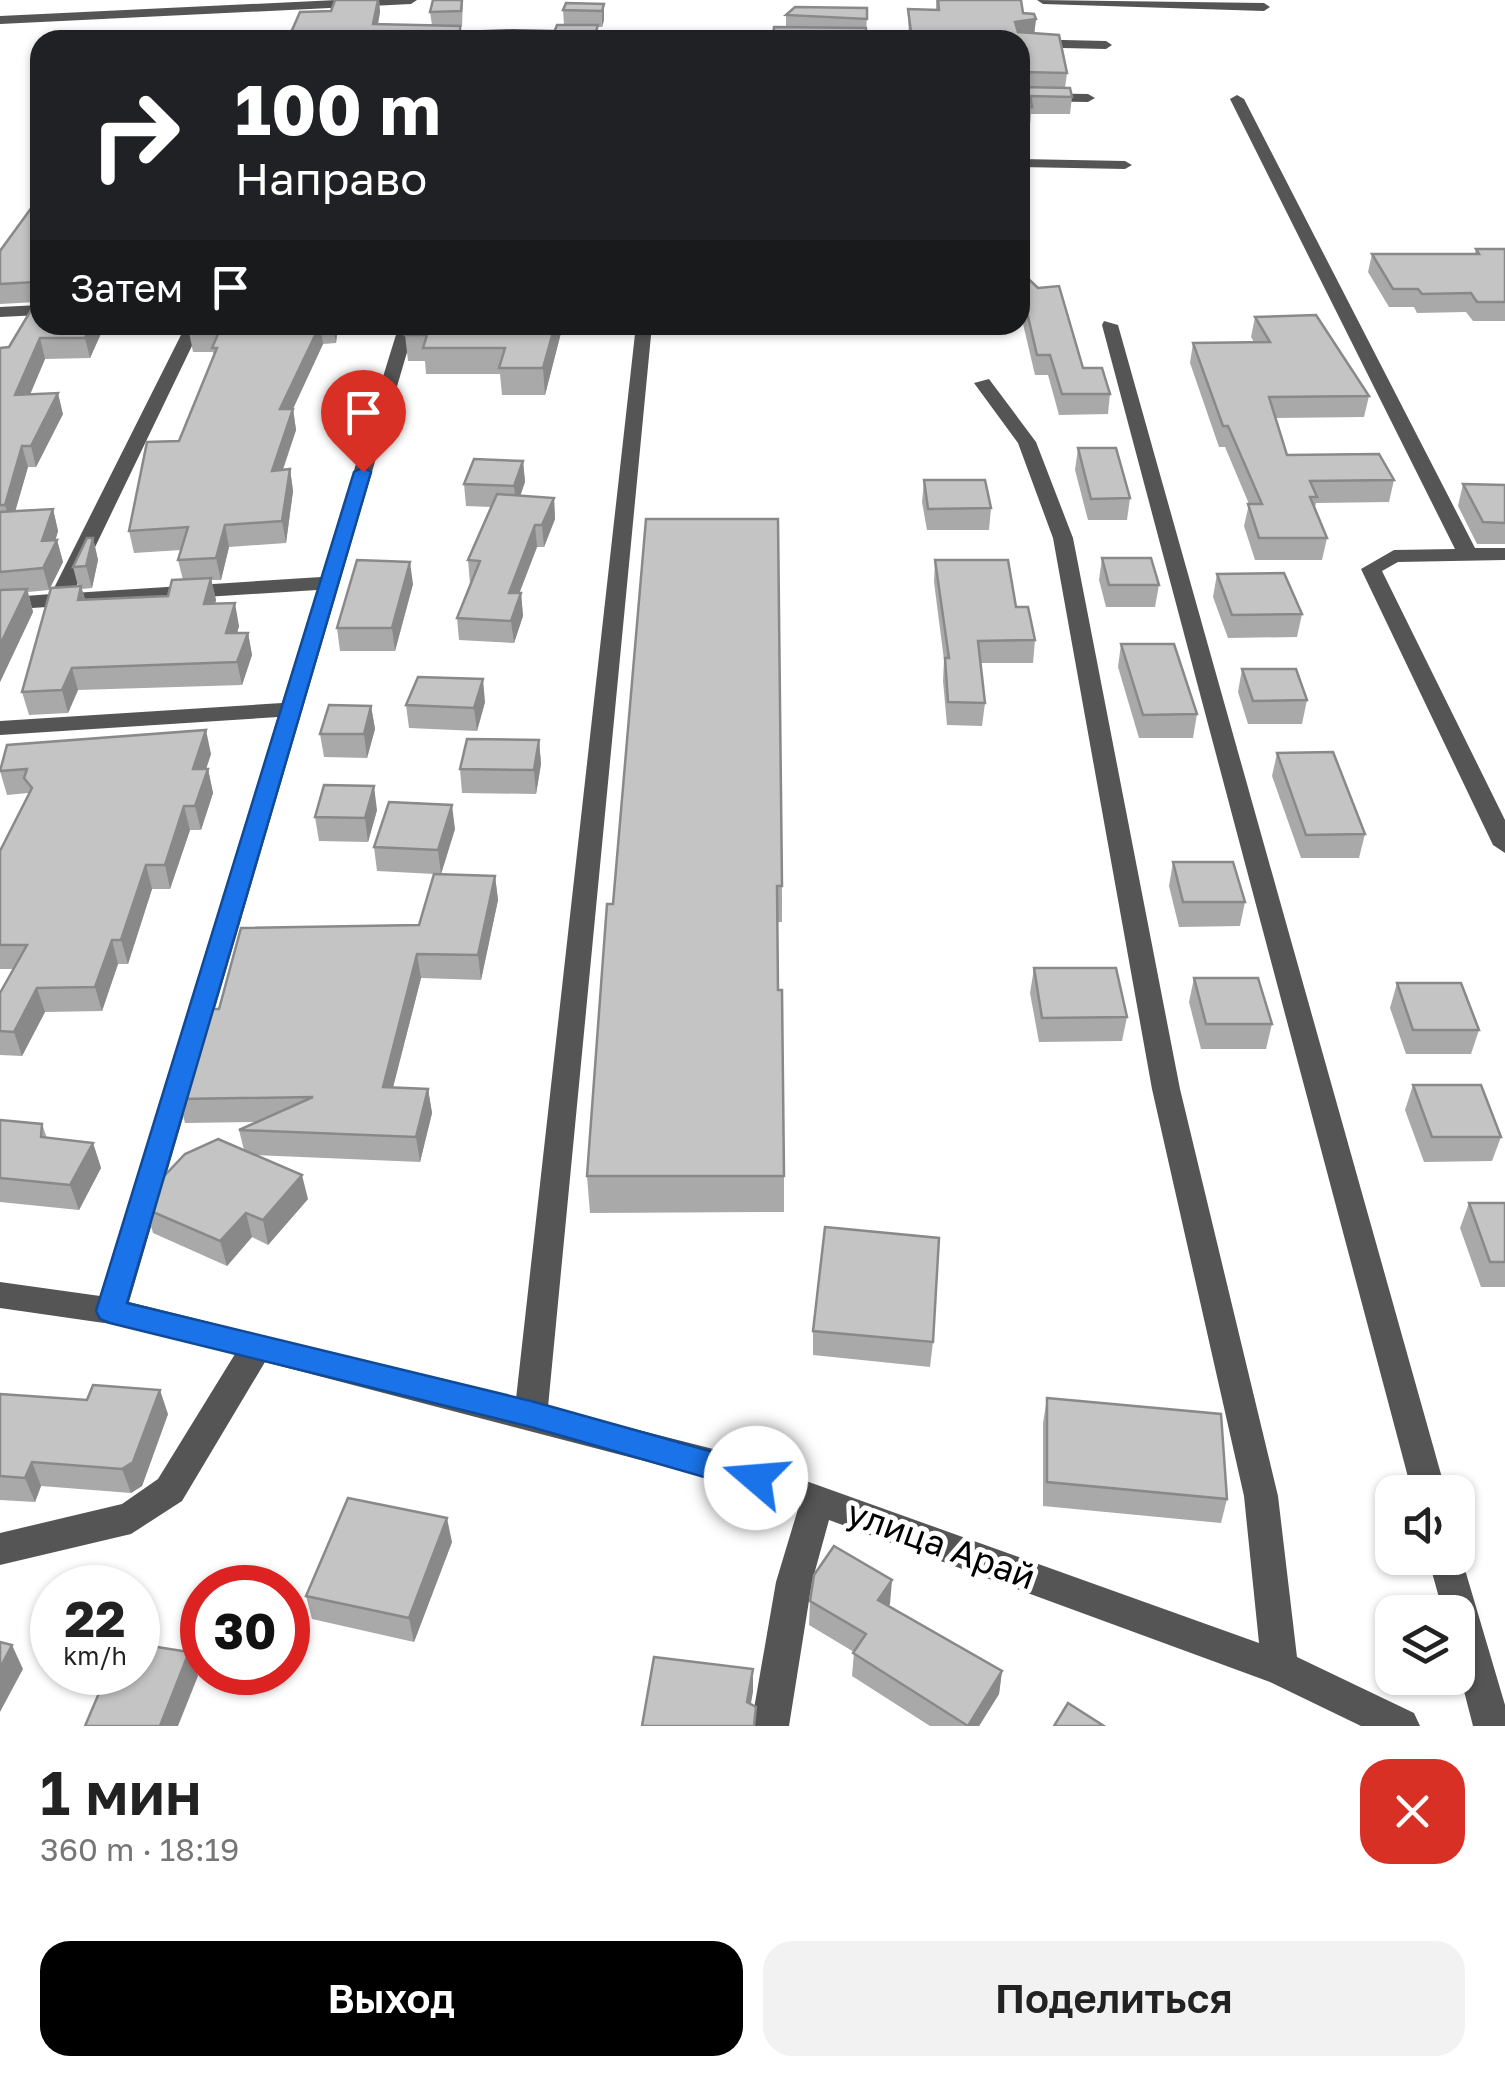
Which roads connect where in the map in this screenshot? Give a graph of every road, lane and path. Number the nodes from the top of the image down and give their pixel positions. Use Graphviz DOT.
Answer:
graph roads {
  1 [pos="411,0"];
  2 [pos="1042,0"];
  3 [pos="1264,7"];
  4 [pos="0,20"];
  5 [pos="1030,43"];
  6 [pos="1106,45"];
  7 [pos="1030,96"];
  8 [pos="1088,98"];
  9 [pos="1237,98"];
  10 [pos="1030,163"];
  11 [pos="1125,165"];
  12 [pos="30,310"];
  13 [pos="0,312"];
  14 [pos="1110,325"];
  15 [pos="189,335"];
  16 [pos="404,335"];
  17 [pos="643,335"];
  18 [pos="982,383"];
  19 [pos="1468,554"];
  20 [pos="1505,554"];
  21 [pos="330,582"];
  22 [pos="59,600"];
  23 [pos="0,604"];
  24 [pos="292,709"];
  25 [pos="0,728"];
  26 [pos="1505,846"];
  27 [pos="0,1295"];
  28 [pos="110,1311"];
  29 [pos="256,1346"];
  30 [pos="531,1414"];
  31 [pos="1423,1475"];
  32 [pos="818,1500"];
  33 [pos="0,1550"];
  34 [pos="1451,1575"];
  35 [pos="1280,1668"];
  36 [pos="770,1726"];
  37 [pos="1401,1726"];
  38 [pos="1492,1726"];
  1 -- 4 [label="street"];
  2 -- 3 [label="street"];
  5 -- 6 [label="street"];
  7 -- 8 [label="street"];
  9 -- 19 [label="street"];
  10 -- 11 [label="street"];
  12 -- 13 [label="street"];
  14 -- 31 [label="street"];
  15 -- 22 [label="street"];
  16 -- 21 [label="street"];
  17 -- 30 [label="street"];
  18 -- 35 [label="street"];
  19 -- 20 [label="street"];
  19 -- 26 [label="street"];
  21 -- 22 [label="street"];
  21 -- 24 [label="street"];
  22 -- 23 [label="street"];
  24 -- 25 [label="street"];
  24 -- 28 [label="street"];
  27 -- 28 [label="street, улица Арай"];
  28 -- 29 [label="street, улица Арай"];
  29 -- 30 [label="street, улица Арай"];
  29 -- 33 [label="street"];
  30 -- 32 [label="street, улица Арай"];
  32 -- 35 [label="street, улица Арай"];
  32 -- 36 [label="street"];
  34 -- 38 [label="street"];
  35 -- 37 [label="street, улица Арай"];
}
